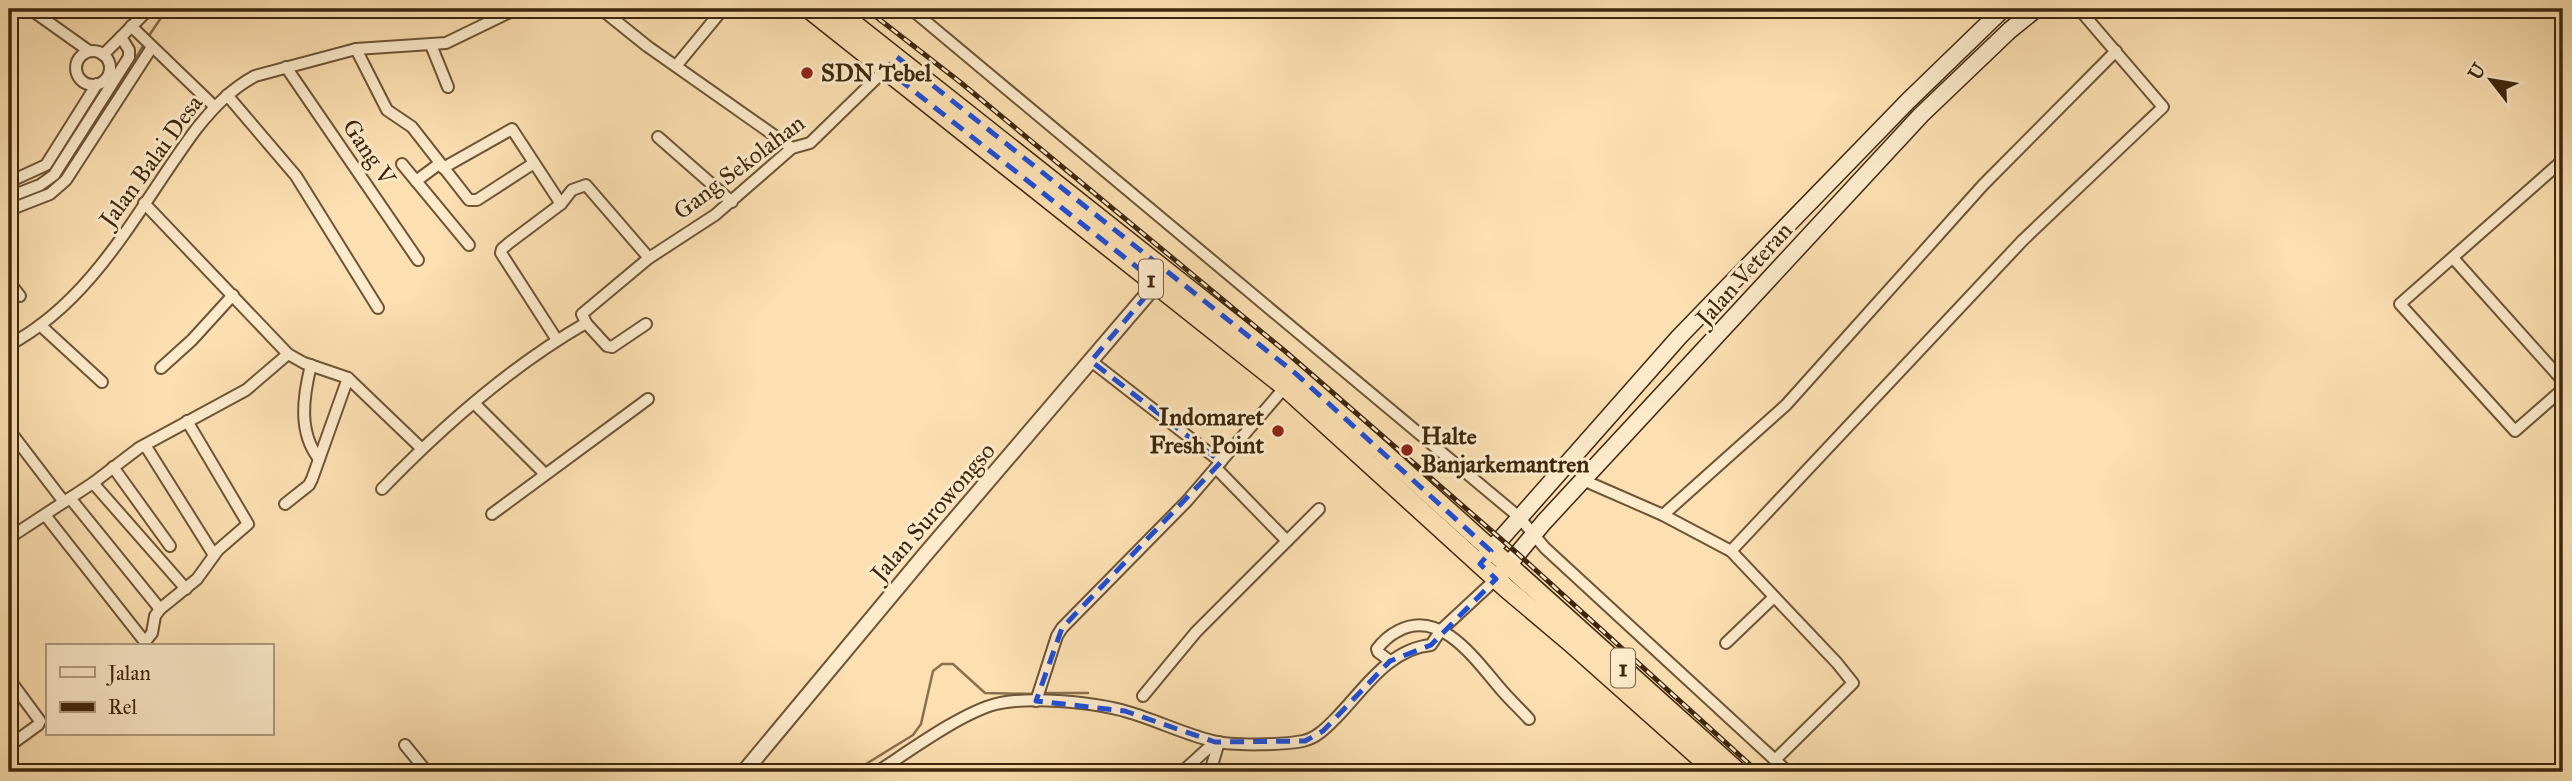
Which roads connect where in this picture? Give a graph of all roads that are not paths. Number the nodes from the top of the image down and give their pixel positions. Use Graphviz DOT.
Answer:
graph roads {
  1 [pos="30,9"];
  2 [pos="149,9"];
  3 [pos="487,9"];
  4 [pos="516,9"];
  5 [pos="601,9"];
  6 [pos="723,9"];
  7 [pos="809,9"];
  8 [pos="835,9"];
  9 [pos="2003,9"];
  10 [pos="2036,9"];
  11 [pos="2079,9"];
  12 [pos="919,11"];
  13 [pos="494,20"];
  14 [pos="131,26"];
  15 [pos="121,37"];
  16 [pos="147,43"];
  17 [pos="431,45"];
  18 [pos="356,49"];
  19 [pos="89,51"];
  20 [pos="2116,51"];
  21 [pos="103,55"];
  22 [pos="891,63"];
  23 [pos="676,66"];
  24 [pos="286,67"];
  25 [pos="97,84"];
  26 [pos="448,87"];
  27 [pos="227,95"];
  28 [pos="215,107"];
  29 [pos="658,137"];
  30 [pos="792,148"];
  31 [pos="2562,162"];
  32 [pos="534,163"];
  33 [pos="402,164"];
  34 [pos="441,166"];
  35 [pos="416,181"];
  36 [pos="9,182"];
  37 [pos="9,197"];
  38 [pos="732,202"];
  39 [pos="144,203"];
  40 [pos="561,204"];
  41 [pos="9,210"];
  42 [pos="469,245"];
  43 [pos="649,258"];
  44 [pos="418,260"];
  45 [pos="2456,262"];
  46 [pos="9,282"];
  47 [pos="1157,283"];
  48 [pos="233,295"];
  49 [pos="20,296"];
  50 [pos="378,309"];
  51 [pos="586,323"];
  52 [pos="646,324"];
  53 [pos="40,325"];
  54 [pos="1679,337"];
  55 [pos="557,340"];
  56 [pos="9,345"];
  57 [pos="288,354"];
  58 [pos="1698,358"];
  59 [pos="1091,361"];
  60 [pos="311,365"];
  61 [pos="161,368"];
  62 [pos="348,377"];
  63 [pos="2563,381"];
  64 [pos="102,382"];
  65 [pos="1285,387"];
  66 [pos="2563,389"];
  67 [pos="648,399"];
  68 [pos="474,403"];
  69 [pos="187,421"];
  70 [pos="9,430"];
  71 [pos="145,445"];
  72 [pos="421,448"];
  73 [pos="319,459"];
  74 [pos="1219,465"];
  75 [pos="113,467"];
  76 [pos="545,474"];
  77 [pos="1583,480"];
  78 [pos="93,483"];
  79 [pos="382,489"];
  80 [pos="67,500"];
  81 [pos="285,504"];
  82 [pos="1319,509"];
  83 [pos="492,514"];
  84 [pos="45,515"];
  85 [pos="1662,515"];
  86 [pos="1519,517"];
  87 [pos="1534,533"];
  88 [pos="9,538"];
  89 [pos="1287,541"];
  90 [pos="170,546"];
  91 [pos="1731,551"];
  92 [pos="214,555"];
  93 [pos="1485,557"];
  94 [pos="1502,573"];
  95 [pos="186,589"];
  96 [pos="1774,597"];
  97 [pos="160,609"];
  98 [pos="1435,631"];
  99 [pos="1726,643"];
  100 [pos="1385,658"];
  101 [pos="9,679"];
  102 [pos="1038,696"];
  103 [pos="1143,696"];
  104 [pos="1529,719"];
  105 [pos="1217,742"];
  106 [pos="405,745"];
  107 [pos="9,746"];
  108 [pos="1775,760"];
  109 [pos="1187,771"];
  110 [pos="427,772"];
  111 [pos="744,772"];
  112 [pos="877,772"];
  113 [pos="1210,772"];
  114 [pos="1716,772"];
  115 [pos="1738,772"];
  116 [pos="1788,772"];
  1 -- 19 [label="street"];
  2 -- 14 [label="street"];
  3 -- 13 [label="street"];
  4 -- 13 [label="street, Jalan Balai Desa"];
  5 -- 23 [label="street"];
  6 -- 23 [label="street"];
  7 -- 22 [label="highway, 1"];
  8 -- 22 [label="highway, 1"];
  9 -- 54 [label="main road, Jalan Veteran"];
  10 -- 58 [label="main road, Jalan Veteran"];
  11 -- 20 [label="street"];
  12 -- 86 [label="street"];
  13 -- 17 [label="street, Jalan Balai Desa"];
  14 -- 15 [label="street"];
  14 -- 16 [label="street"];
  15 -- 21 [label="street"];
  15 -- 37 [label="street"];
  16 -- 28 [label="street"];
  16 -- 41 [label="street"];
  17 -- 18 [label="street, Jalan Balai Desa"];
  17 -- 26 [label="street"];
  18 -- 24 [label="street, Jalan Balai Desa"];
  18 -- 34 [label="street"];
  19 -- 21 [label="street"];
  19 -- 25 [label="street"];
  20 -- 85 [label="street"];
  20 -- 91 [label="street"];
  21 -- 25 [label="street"];
  22 -- 30 [label="street, Gang Sekolahan"];
  22 -- 47 [label="highway, 1"];
  22 -- 93 [label="highway, 1"];
  23 -- 30 [label="street"];
  24 -- 27 [label="street, Jalan Balai Desa"];
  24 -- 44 [label="street, Gang V"];
  25 -- 36 [label="street"];
  27 -- 28 [label="street, Jalan Balai Desa"];
  27 -- 50 [label="street"];
  28 -- 39 [label="street, Jalan Balai Desa"];
  29 -- 38 [label="street"];
  30 -- 38 [label="street, Gang Sekolahan"];
  31 -- 45 [label="street"];
  32 -- 34 [label="street"];
  32 -- 34 [label="street"];
  32 -- 40 [label="street"];
  33 -- 35 [label="street"];
  34 -- 35 [label="street"];
  35 -- 42 [label="street"];
  38 -- 43 [label="street, Gang Sekolahan"];
  39 -- 48 [label="street"];
  39 -- 53 [label="street, Jalan Balai Desa"];
  40 -- 43 [label="street"];
  40 -- 55 [label="street"];
  43 -- 51 [label="street, Gang Sekolahan"];
  45 -- 63 [label="street"];
  45 -- 66 [label="street"];
  46 -- 49 [label="street"];
  47 -- 59 [label="street, Jalan Surowongso"];
  47 -- 65 [label="highway, 1"];
  48 -- 57 [label="street"];
  48 -- 61 [label="street"];
  51 -- 52 [label="street"];
  51 -- 55 [label="street"];
  53 -- 56 [label="street, Jalan Balai Desa"];
  53 -- 64 [label="street"];
  54 -- 58 [label="main road"];
  54 -- 86 [label="main road, Jalan Veteran"];
  55 -- 68 [label="street"];
  57 -- 60 [label="street"];
  57 -- 69 [label="street"];
  58 -- 77 [label="main road, Jalan Veteran"];
  59 -- 74 [label="street"];
  59 -- 111 [label="street, Jalan Surowongso"];
  60 -- 62 [label="street"];
  60 -- 73 [label="street"];
  62 -- 72 [label="street"];
  62 -- 73 [label="street"];
  65 -- 74 [label="street"];
  65 -- 93 [label="highway, 1"];
  67 -- 76 [label="street"];
  68 -- 72 [label="street"];
  68 -- 76 [label="street"];
  69 -- 71 [label="street"];
  69 -- 92 [label="street"];
  70 -- 80 [label="street"];
  71 -- 75 [label="street"];
  71 -- 92 [label="street"];
  72 -- 79 [label="street"];
  73 -- 81 [label="street"];
  74 -- 89 [label="street"];
  74 -- 102 [label="street"];
  75 -- 78 [label="street"];
  75 -- 90 [label="street"];
  76 -- 83 [label="street"];
  77 -- 85 [label="street"];
  77 -- 87 [label="main road, Jalan Veteran"];
  78 -- 80 [label="street"];
  78 -- 95 [label="street"];
  80 -- 84 [label="street"];
  80 -- 97 [label="street"];
  82 -- 89 [label="street"];
  84 -- 88 [label="street"];
  84 -- 97 [label="street"];
  85 -- 91 [label="street"];
  86 -- 87 [label="street"];
  86 -- 93 [label="main road, Jalan Veteran"];
  87 -- 94 [label="main road, Jalan Veteran"];
  87 -- 108 [label="street"];
  89 -- 103 [label="street"];
  91 -- 96 [label="street"];
  92 -- 95 [label="street"];
  93 -- 94 [label="highway, 1"];
  94 -- 98 [label="street"];
  94 -- 114 [label="highway, 1"];
  94 -- 115 [label="highway, 1"];
  95 -- 97 [label="street"];
  96 -- 99 [label="street"];
  96 -- 108 [label="street"];
  98 -- 100 [label="street"];
  98 -- 100 [label="street"];
  98 -- 104 [label="street"];
  100 -- 105 [label="street"];
  101 -- 107 [label="street"];
  102 -- 105 [label="street"];
  102 -- 112 [label="street"];
  105 -- 109 [label="street"];
  105 -- 113 [label="street"];
  106 -- 110 [label="street"];
  108 -- 116 [label="street"];
}
